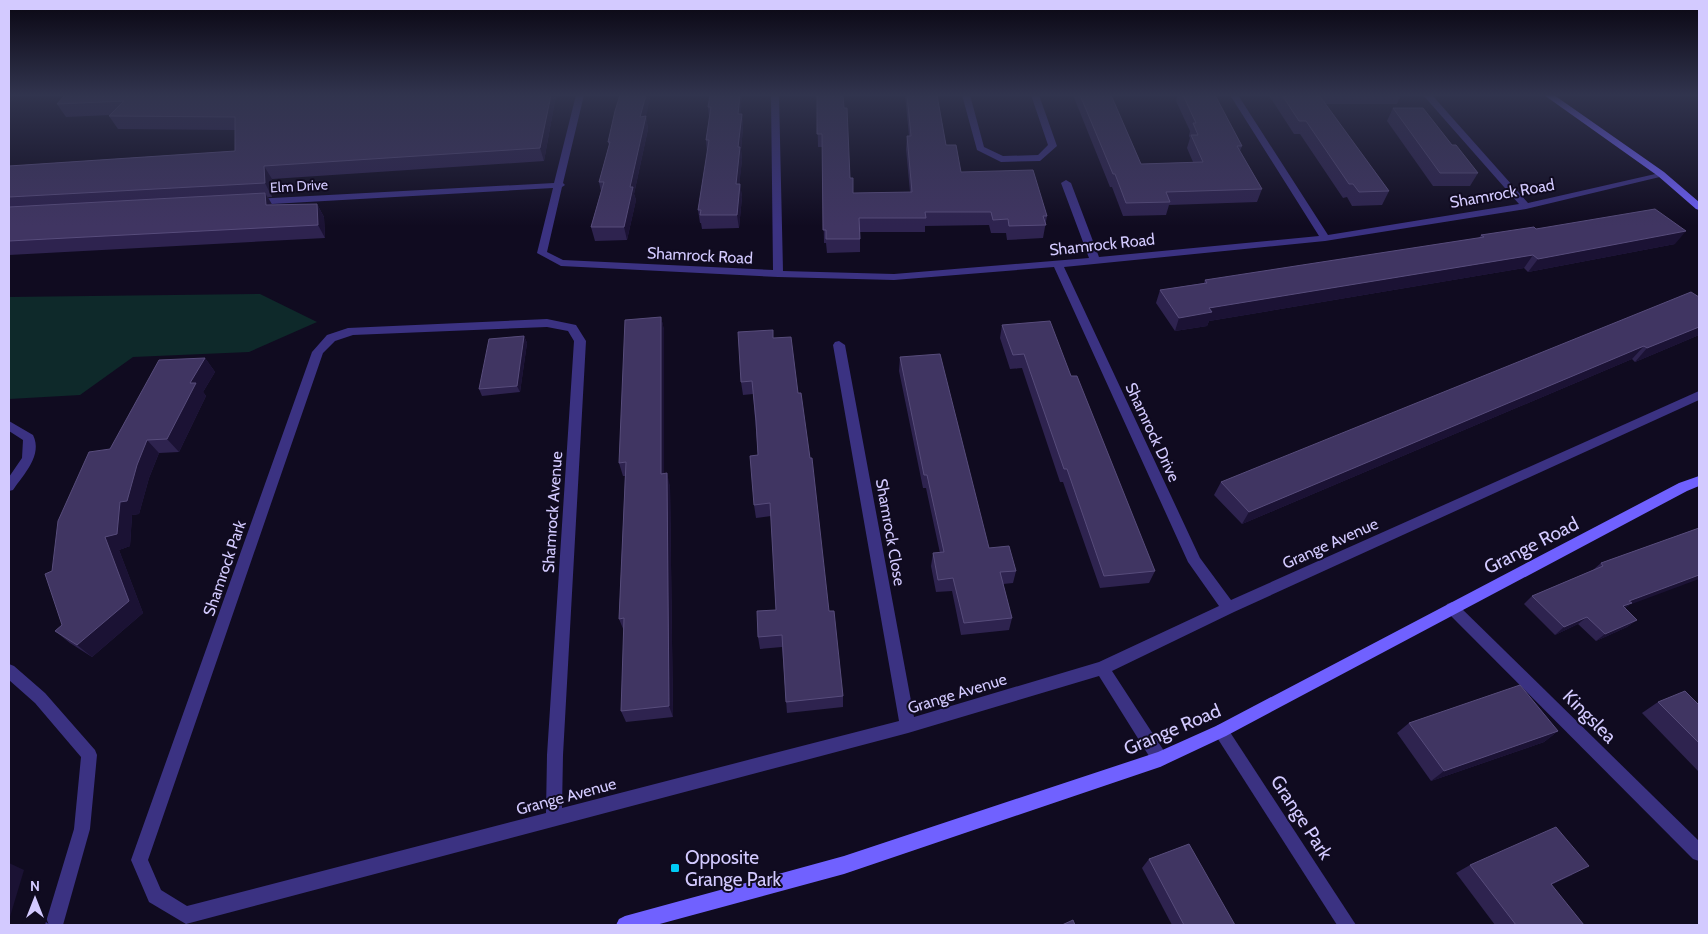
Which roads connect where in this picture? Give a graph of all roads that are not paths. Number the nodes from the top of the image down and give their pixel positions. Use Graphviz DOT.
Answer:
graph roads {
  1 [pos="570,139"];
  2 [pos="776,139"];
  3 [pos="978,139"];
  4 [pos="1050,139"];
  5 [pos="1262,139"];
  6 [pos="1466,139"];
  7 [pos="1610,139"];
  8 [pos="1661,174"];
  9 [pos="1066,183"];
  10 [pos="560,184"];
  11 [pos="245,202"];
  12 [pos="1526,206"];
  13 [pos="1699,207"];
  14 [pos="1325,238"];
  15 [pos="1095,260"];
  16 [pos="1058,264"];
  17 [pos="778,274"];
  18 [pos="455,326"];
  19 [pos="839,345"];
  20 [pos="1699,394"];
  21 [pos="9,425"];
  22 [pos="1699,481"];
  23 [pos="9,486"];
  24 [pos="1229,608"];
  25 [pos="1452,608"];
  26 [pos="1102,668"];
  27 [pos="9,671"];
  28 [pos="908,726"];
  29 [pos="1221,731"];
  30 [pos="1160,759"];
  31 [pos="554,818"];
  32 [pos="1699,852"];
  33 [pos="186,915"];
  34 [pos="54,925"];
  35 [pos="625,925"];
  36 [pos="1347,925"];
  1 -- 10 [label="street"];
  2 -- 17 [label="street"];
  3 -- 4 [label="street"];
  5 -- 14 [label="street"];
  6 -- 12 [label="street"];
  7 -- 8 [label="main road"];
  8 -- 12 [label="street, Shamrock Road"];
  8 -- 13 [label="main road"];
  9 -- 15 [label="street"];
  10 -- 11 [label="street, Elm Drive"];
  10 -- 17 [label="street, Shamrock Road"];
  12 -- 14 [label="street, Shamrock Road"];
  14 -- 15 [label="street, Shamrock Road"];
  15 -- 16 [label="street, Shamrock Road"];
  16 -- 17 [label="street, Shamrock Road"];
  16 -- 24 [label="street, Shamrock Drive"];
  18 -- 31 [label="street, Shamrock Avenue"];
  18 -- 33 [label="street, Shamrock Park"];
  19 -- 28 [label="street, Shamrock Close"];
  20 -- 24 [label="street, Grange Avenue"];
  21 -- 23 [label="street"];
  22 -- 25 [label="main road, Grange Road"];
  24 -- 26 [label="street, Grange Avenue"];
  25 -- 29 [label="main road, Grange Road"];
  25 -- 32 [label="street, Kingslea"];
  26 -- 28 [label="street, Grange Avenue"];
  26 -- 30 [label="street"];
  27 -- 34 [label="street"];
  28 -- 31 [label="street, Grange Avenue"];
  29 -- 30 [label="main road, Grange Road"];
  29 -- 36 [label="street, Grange Park"];
  30 -- 35 [label="main road, Grange Road"];
  31 -- 33 [label="street, Grange Avenue"];
}
